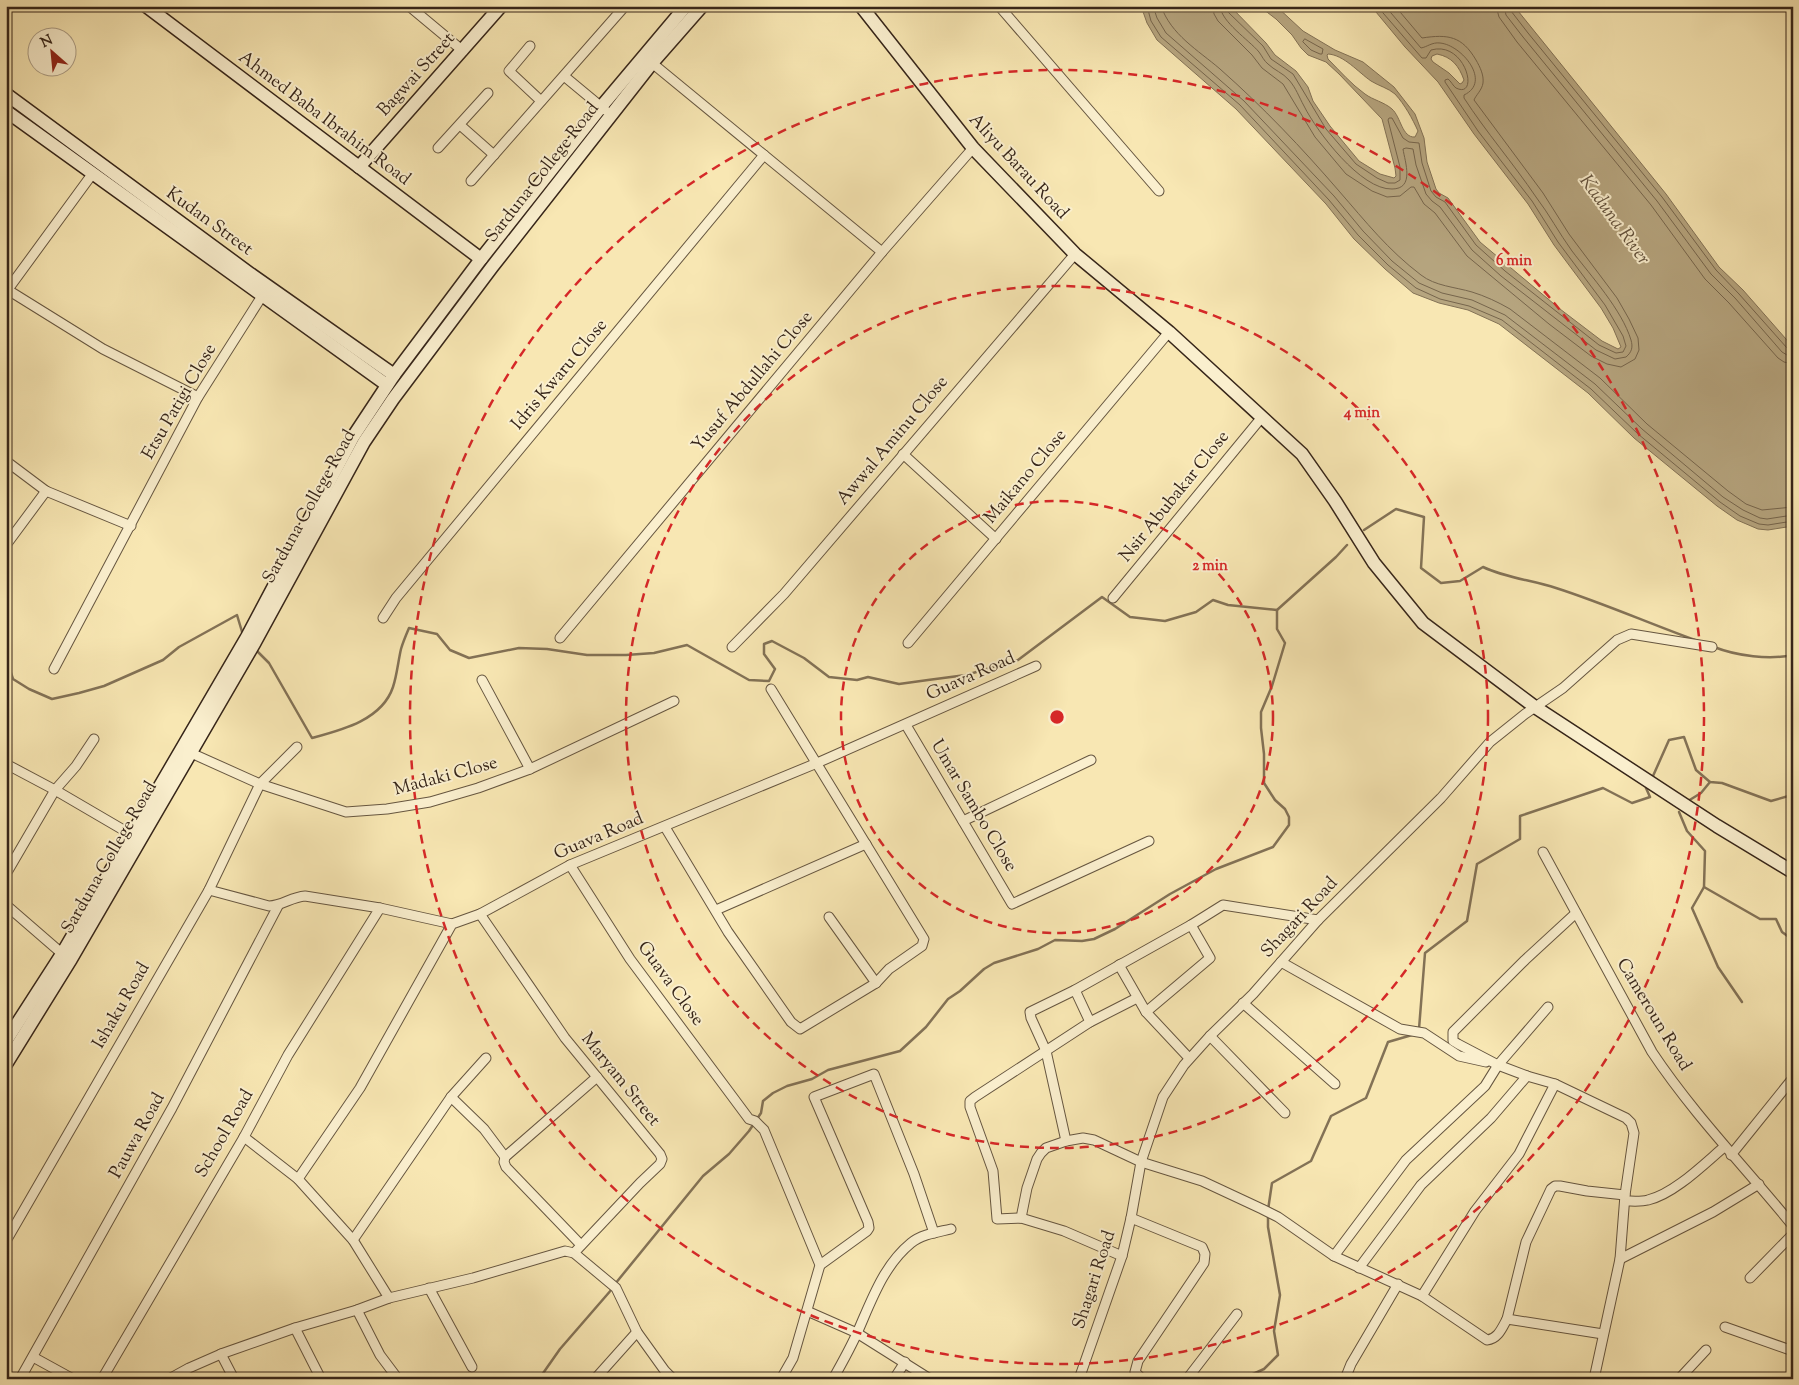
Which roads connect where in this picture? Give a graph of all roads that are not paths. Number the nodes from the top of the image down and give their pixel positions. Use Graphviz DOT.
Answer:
graph roads {
  1 [pos="146,6"];
  2 [pos="409,6"];
  3 [pos="501,6"];
  4 [pos="625,6"];
  5 [pos="686,6"];
  6 [pos="702,6"];
  7 [pos="860,6"];
  8 [pos="1001,8"];
  9 [pos="530,46"];
  10 [pos="463,51"];
  11 [pos="652,63"];
  12 [pos="564,76"];
  13 [pos="488,93"];
  14 [pos="6,94"];
  15 [pos="541,101"];
  16 [pos="6,111"];
  17 [pos="606,111"];
  18 [pos="460,125"];
  19 [pos="438,148"];
  20 [pos="973,148"];
  21 [pos="494,155"];
  22 [pos="764,155"];
  23 [pos="359,167"];
  24 [pos="93,173"];
  25 [pos="471,181"];
  26 [pos="1159,190"];
  27 [pos="882,252"];
  28 [pos="1075,254"];
  29 [pos="481,259"];
  30 [pos="7,291"];
  31 [pos="262,296"];
  32 [pos="1169,332"];
  33 [pos="390,380"];
  34 [pos="198,397"];
  35 [pos="1262,416"];
  36 [pos="903,454"];
  37 [pos="6,460"];
  38 [pos="46,491"];
  39 [pos="131,526"];
  40 [pos="996,539"];
  41 [pos="6,545"];
  42 [pos="1113,598"];
  43 [pos="383,618"];
  44 [pos="560,638"];
  45 [pos="251,639"];
  46 [pos="908,643"];
  47 [pos="1712,647"];
  48 [pos="732,648"];
  49 [pos="243,654"];
  50 [pos="1036,666"];
  51 [pos="54,669"];
  52 [pos="482,680"];
  53 [pos="771,689"];
  54 [pos="674,701"];
  55 [pos="1536,707"];
  56 [pos="906,725"];
  57 [pos="94,739"];
  58 [pos="297,747"];
  59 [pos="191,753"];
  60 [pos="1092,760"];
  61 [pos="816,763"];
  62 [pos="6,764"];
  63 [pos="530,769"];
  64 [pos="260,784"];
  65 [pos="55,790"];
  66 [pos="963,821"];
  67 [pos="665,827"];
  68 [pos="132,834"];
  69 [pos="1149,841"];
  70 [pos="866,844"];
  71 [pos="1543,852"];
  72 [pos="570,865"];
  73 [pos="1793,872"];
  74 [pos="6,874"];
  75 [pos="208,890"];
  76 [pos="6,905"];
  77 [pos="278,906"];
  78 [pos="380,908"];
  79 [pos="716,910"];
  80 [pos="1576,913"];
  81 [pos="480,914"];
  82 [pos="829,917"];
  83 [pos="1318,920"];
  84 [pos="452,924"];
  85 [pos="1191,925"];
  86 [pos="66,957"];
  87 [pos="1281,962"];
  88 [pos="1121,964"];
  89 [pos="876,983"];
  90 [pos="1074,990"];
  91 [pos="1137,998"];
  92 [pos="1243,1003"];
  93 [pos="1548,1007"];
  94 [pos="1146,1012"];
  95 [pos="1090,1022"];
  96 [pos="1210,1036"];
  97 [pos="6,1041"];
  98 [pos="1046,1051"];
  99 [pos="486,1058"];
  100 [pos="1190,1058"];
  101 [pos="6,1064"];
  102 [pos="1498,1065"];
  103 [pos="1527,1076"];
  104 [pos="597,1077"];
  105 [pos="1793,1078"];
  106 [pos="1335,1084"];
  107 [pos="1555,1084"];
  108 [pos="451,1097"];
  109 [pos="1284,1113"];
  110 [pos="244,1137"];
  111 [pos="1066,1141"];
  112 [pos="1724,1147"];
  113 [pos="1731,1155"];
  114 [pos="506,1157"];
  115 [pos="1141,1162"];
  116 [pos="298,1179"];
  117 [pos="1759,1184"];
  118 [pos="1625,1198"];
  119 [pos="1021,1218"];
  120 [pos="1131,1218"];
  121 [pos="1793,1226"];
  122 [pos="951,1229"];
  123 [pos="934,1233"];
  124 [pos="1793,1234"];
  125 [pos="353,1240"];
  126 [pos="6,1241"];
  127 [pos="582,1245"];
  128 [pos="574,1254"];
  129 [pos="1122,1256"];
  130 [pos="1334,1256"];
  131 [pos="1620,1259"];
  132 [pos="820,1265"];
  133 [pos="1360,1268"];
  134 [pos="1750,1278"];
  135 [pos="1398,1284"];
  136 [pos="429,1288"];
  137 [pos="1422,1296"];
  138 [pos="389,1298"];
  139 [pos="357,1310"];
  140 [pos="807,1312"];
  141 [pos="1237,1314"];
  142 [pos="1507,1319"];
  143 [pos="1725,1327"];
  144 [pos="294,1328"];
  145 [pos="637,1332"];
  146 [pos="857,1333"];
  147 [pos="1603,1334"];
  148 [pos="1706,1350"];
  149 [pos="1793,1351"];
  150 [pos="221,1354"];
  151 [pos="33,1357"];
  152 [pos="905,1362"];
  153 [pos="472,1367"];
  154 [pos="20,1379"];
  155 [pos="74,1379"];
  156 [pos="102,1379"];
  157 [pos="169,1379"];
  158 [pos="234,1379"];
  159 [pos="321,1379"];
  160 [pos="398,1379"];
  161 [pos="595,1379"];
  162 [pos="673,1379"];
  163 [pos="781,1379"];
  164 [pos="833,1379"];
  165 [pos="894,1379"];
  166 [pos="930,1379"];
  167 [pos="1079,1379"];
  168 [pos="1142,1379"];
  169 [pos="1187,1379"];
  170 [pos="1345,1379"];
  171 [pos="1594,1379"];
  172 [pos="1679,1379"];
  1 -- 23 [label="street, Ahmed Baba Ibrahim Road"];
  2 -- 10 [label="street"];
  3 -- 10 [label="street, Bagwai Street"];
  4 -- 12 [label="street"];
  5 -- 17 [label="street, Sarduna College Road"];
  6 -- 11 [label="street, Sarduna College Road"];
  7 -- 20 [label="street, Aliyu Barau Road"];
  8 -- 26 [label="street"];
  9 -- 15 [label="street"];
  10 -- 23 [label="street, Bagwai Street"];
  11 -- 17 [label="street, Sarduna College Road"];
  11 -- 22 [label="street"];
  12 -- 15 [label="street"];
  12 -- 17 [label="street"];
  13 -- 18 [label="street"];
  14 -- 33 [label="street, Kudan Street"];
  15 -- 21 [label="street"];
  16 -- 24 [label="street"];
  17 -- 29 [label="street, Sarduna College Road"];
  17 -- 45 [label="street, Sarduna College Road"];
  18 -- 19 [label="street"];
  18 -- 21 [label="street"];
  20 -- 27 [label="street, Yusuf Abdullahi Close"];
  20 -- 28 [label="street, Aliyu Barau Road"];
  21 -- 25 [label="street"];
  22 -- 27 [label="street"];
  22 -- 43 [label="street, Idris Kwaru Close"];
  23 -- 29 [label="street, Ahmed Baba Ibrahim Road"];
  24 -- 30 [label="street"];
  24 -- 31 [label="street"];
  27 -- 44 [label="street, Yusuf Abdullahi Close"];
  28 -- 32 [label="street, Aliyu Barau Road"];
  28 -- 36 [label="street, Awwal Aminu Close"];
  29 -- 33 [label="street, Sarduna College Road"];
  30 -- 34 [label="street"];
  31 -- 33 [label="street"];
  31 -- 34 [label="street, Etsu Patigi Close"];
  32 -- 35 [label="street, Aliyu Barau Road"];
  32 -- 40 [label="street, Maikano Close"];
  33 -- 45 [label="street, Sarduna College Road"];
  34 -- 39 [label="street, Etsu Patigi Close"];
  35 -- 42 [label="street, Nsir Abubakar Close"];
  35 -- 55 [label="street, Aliyu Barau Road"];
  36 -- 40 [label="street"];
  36 -- 48 [label="street, Awwal Aminu Close"];
  37 -- 38 [label="street"];
  38 -- 39 [label="street"];
  38 -- 41 [label="street"];
  39 -- 51 [label="street, Etsu Patigi Close"];
  40 -- 46 [label="street, Maikano Close"];
  45 -- 49 [label="street, Sarduna College Road"];
  47 -- 55 [label="street, Shagari Road"];
  49 -- 59 [label="street, Sarduna College Road"];
  49 -- 68 [label="street, Sarduna College Road"];
  50 -- 56 [label="street, Guava Road"];
  52 -- 63 [label="street"];
  53 -- 61 [label="street"];
  54 -- 63 [label="street, Madaki Close"];
  55 -- 73 [label="street, Aliyu Barau Road"];
  55 -- 83 [label="street, Shagari Road"];
  56 -- 61 [label="street, Guava Road"];
  56 -- 66 [label="street, Umar Sambo Close"];
  57 -- 65 [label="street"];
  58 -- 64 [label="street, Ishaku Road"];
  59 -- 64 [label="street, Madaki Close"];
  59 -- 86 [label="street, Sarduna College Road"];
  60 -- 66 [label="street"];
  61 -- 67 [label="street, Guava Road"];
  61 -- 70 [label="street"];
  62 -- 65 [label="street"];
  63 -- 64 [label="street, Madaki Close"];
  64 -- 75 [label="street, Ishaku Road"];
  65 -- 68 [label="street"];
  65 -- 74 [label="street"];
  66 -- 69 [label="street, Umar Sambo Close"];
  67 -- 72 [label="street, Guava Road"];
  67 -- 79 [label="street"];
  68 -- 86 [label="street, Sarduna College Road"];
  70 -- 79 [label="street"];
  70 -- 89 [label="street"];
  71 -- 80 [label="street, Cameroun Road"];
  72 -- 81 [label="street, Guava Road"];
  72 -- 132 [label="street, Guava Close"];
  75 -- 77 [label="street"];
  75 -- 126 [label="street, Ishaku Road"];
  76 -- 86 [label="street"];
  77 -- 78 [label="street"];
  77 -- 151 [label="street, Pauwa Road"];
  78 -- 84 [label="street"];
  78 -- 110 [label="street, School Road"];
  79 -- 89 [label="street"];
  80 -- 102 [label="street"];
  80 -- 112 [label="street, Cameroun Road"];
  81 -- 84 [label="street, Guava Road"];
  81 -- 104 [label="street, Maryam Street"];
  82 -- 89 [label="street"];
  83 -- 85 [label="street"];
  83 -- 87 [label="street, Shagari Road"];
  84 -- 116 [label="street"];
  85 -- 88 [label="street"];
  85 -- 94 [label="street"];
  86 -- 97 [label="street, Sarduna College Road"];
  86 -- 101 [label="street, Sarduna College Road"];
  87 -- 92 [label="street, Shagari Road"];
  87 -- 102 [label="street"];
  88 -- 90 [label="street"];
  88 -- 91 [label="street"];
  90 -- 95 [label="street"];
  90 -- 98 [label="street"];
  91 -- 94 [label="street"];
  91 -- 95 [label="street"];
  92 -- 96 [label="street, Shagari Road"];
  92 -- 106 [label="street"];
  93 -- 102 [label="street"];
  94 -- 100 [label="street"];
  95 -- 98 [label="street"];
  96 -- 100 [label="street, Shagari Road"];
  96 -- 109 [label="street"];
  98 -- 111 [label="street"];
  98 -- 119 [label="street"];
  99 -- 108 [label="street"];
  100 -- 115 [label="street, Shagari Road"];
  102 -- 103 [label="street"];
  102 -- 130 [label="street"];
  103 -- 107 [label="street"];
  103 -- 133 [label="street"];
  104 -- 114 [label="street"];
  104 -- 127 [label="street, Maryam Street"];
  105 -- 113 [label="street"];
  107 -- 118 [label="street"];
  107 -- 137 [label="street"];
  108 -- 114 [label="street"];
  108 -- 125 [label="street"];
  110 -- 116 [label="street"];
  110 -- 156 [label="street, School Road"];
  111 -- 115 [label="street"];
  111 -- 119 [label="street"];
  112 -- 113 [label="street, Cameroun Road"];
  112 -- 118 [label="street"];
  113 -- 117 [label="street, Cameroun Road"];
  114 -- 127 [label="street"];
  115 -- 120 [label="street, Shagari Road"];
  115 -- 130 [label="street"];
  116 -- 125 [label="street"];
  117 -- 121 [label="street, Cameroun Road"];
  117 -- 131 [label="street"];
  118 -- 131 [label="street"];
  118 -- 142 [label="street"];
  119 -- 129 [label="street"];
  120 -- 129 [label="street, Shagari Road"];
  120 -- 168 [label="street"];
  122 -- 123 [label="street"];
  123 -- 132 [label="street"];
  123 -- 146 [label="street"];
  124 -- 134 [label="street"];
  125 -- 138 [label="street"];
  127 -- 128 [label="street, Maryam Street"];
  128 -- 136 [label="street"];
  128 -- 145 [label="street"];
  129 -- 167 [label="street, Shagari Road"];
  130 -- 133 [label="street"];
  131 -- 147 [label="street"];
  132 -- 140 [label="street"];
  133 -- 135 [label="street"];
  135 -- 137 [label="street"];
  135 -- 170 [label="street"];
  136 -- 138 [label="street"];
  136 -- 153 [label="street"];
  137 -- 142 [label="street"];
  138 -- 139 [label="street"];
  139 -- 144 [label="street"];
  139 -- 160 [label="street"];
  140 -- 146 [label="street"];
  140 -- 163 [label="street"];
  141 -- 169 [label="street"];
  142 -- 147 [label="street"];
  143 -- 149 [label="street"];
  144 -- 150 [label="street"];
  144 -- 159 [label="street"];
  145 -- 161 [label="street"];
  145 -- 162 [label="street"];
  146 -- 152 [label="street"];
  146 -- 164 [label="street"];
  147 -- 171 [label="street"];
  148 -- 172 [label="street"];
  150 -- 157 [label="street"];
  150 -- 158 [label="street"];
  151 -- 154 [label="street, Pauwa Road"];
  151 -- 155 [label="street"];
  152 -- 165 [label="street"];
  152 -- 166 [label="street"];
}
